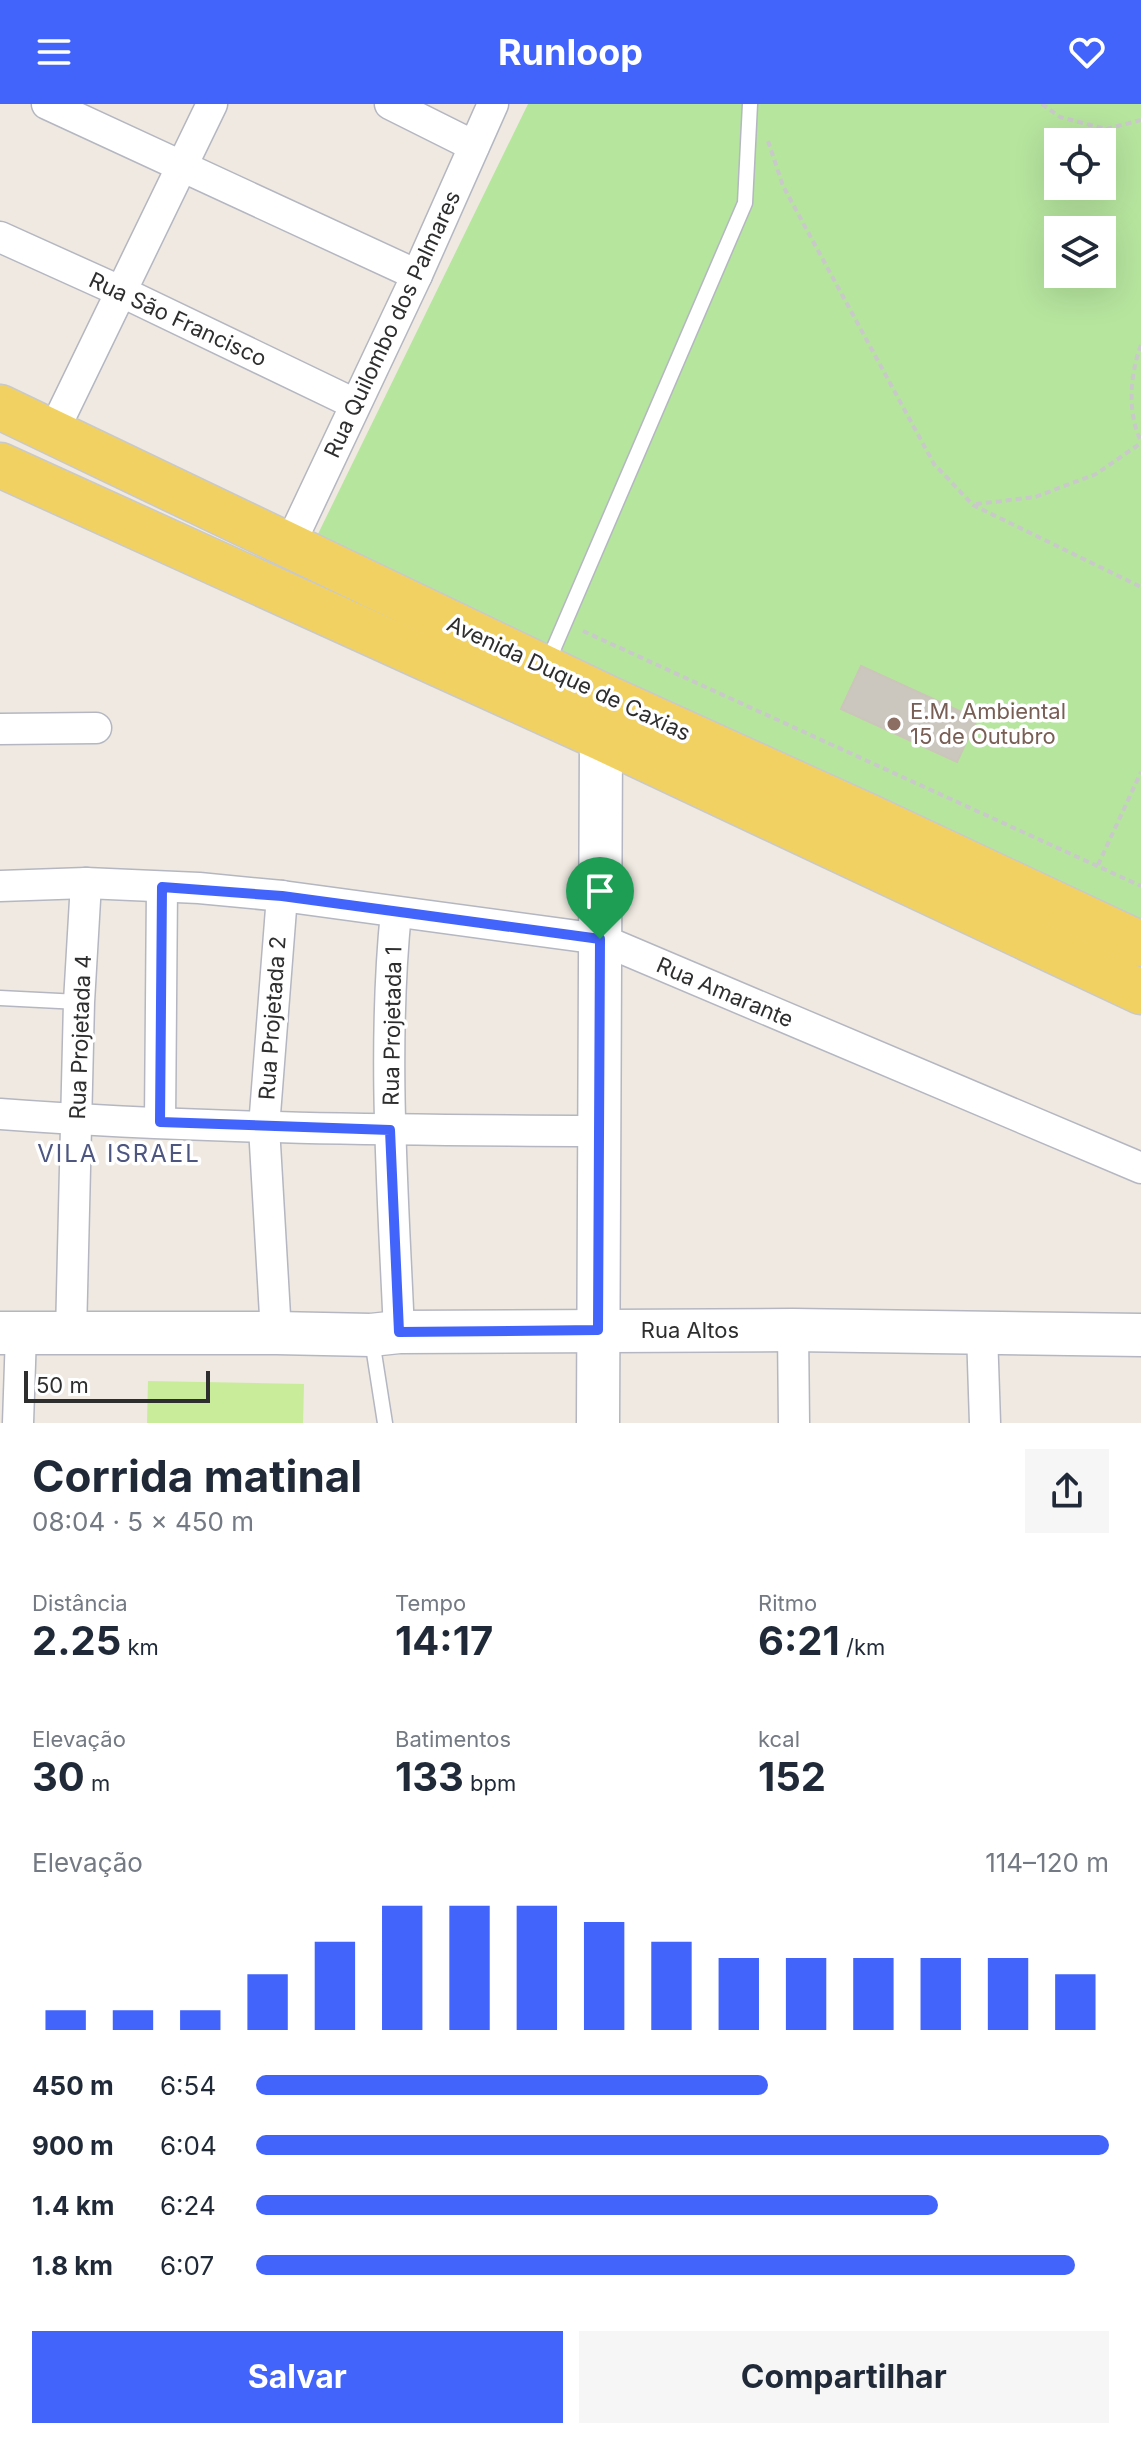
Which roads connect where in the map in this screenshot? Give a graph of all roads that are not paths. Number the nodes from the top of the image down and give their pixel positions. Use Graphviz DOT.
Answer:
graph roads {
  1 [pos="47,104"];
  2 [pos="212,104"];
  3 [pos="390,104"];
  4 [pos="493,104"];
  5 [pos="750,104"];
  6 [pos="474,146"];
  7 [pos="181,167"];
  8 [pos="0,237"];
  9 [pos="417,275"];
  10 [pos="122,292"];
  11 [pos="355,404"];
  12 [pos="0,407"];
  13 [pos="53,432"];
  14 [pos="0,465"];
  15 [pos="290,544"];
  16 [pos="546,668"];
  17 [pos="604,718"];
  18 [pos="96,728"];
  19 [pos="0,729"];
  20 [pos="86,883"];
  21 [pos="0,886"];
  22 [pos="162,887"];
  23 [pos="282,896"];
  24 [pos="396,912"];
  25 [pos="600,939"];
  26 [pos="1141,944"];
  27 [pos="1141,992"];
  28 [pos="0,998"];
  29 [pos="79,1002"];
  30 [pos="0,1114"];
  31 [pos="78,1120"];
  32 [pos="160,1122"];
  33 [pos="264,1127"];
  34 [pos="390,1130"];
  35 [pos="599,1131"];
  36 [pos="1141,1168"];
  37 [pos="598,1330"];
  38 [pos="793,1330"];
  39 [pos="982,1332"];
  40 [pos="10,1333"];
  41 [pos="276,1333"];
  42 [pos="71,1334"];
  43 [pos="385,1334"];
  44 [pos="1141,1335"];
  45 [pos="18,1423"];
  46 [pos="385,1423"];
  47 [pos="598,1423"];
  48 [pos="794,1423"];
  49 [pos="985,1423"];
  1 -- 7 [label="street"];
  2 -- 7 [label="street"];
  3 -- 6 [label="street"];
  4 -- 6 [label="street, Rua Quilombo dos Palmares"];
  5 -- 16 [label="lane"];
  6 -- 9 [label="street, Rua Quilombo dos Palmares"];
  7 -- 9 [label="street"];
  7 -- 10 [label="street"];
  8 -- 10 [label="street, Rua São Francisco"];
  9 -- 11 [label="street, Rua Quilombo dos Palmares"];
  10 -- 11 [label="street, Rua São Francisco"];
  10 -- 13 [label="street"];
  11 -- 15 [label="street, Rua Quilombo dos Palmares"];
  12 -- 13 [label="main road, Avenida Duque de Caxias"];
  13 -- 15 [label="main road, Avenida Duque de Caxias"];
  14 -- 17 [label="main road, Avenida Duque de Caxias"];
  15 -- 16 [label="main road, Avenida Duque de Caxias"];
  16 -- 17 [label="main road, Avenida Duque de Caxias"];
  17 -- 25 [label="street"];
  17 -- 26 [label="main road, Avenida Duque de Caxias"];
  17 -- 27 [label="main road, Avenida Duque de Caxias"];
  18 -- 19 [label="street"];
  20 -- 21 [label="street, Rua Amarante"];
  20 -- 22 [label="street, Rua Amarante"];
  20 -- 29 [label="street, Rua Projetada 4"];
  22 -- 23 [label="street, Rua Amarante"];
  22 -- 32 [label="street"];
  23 -- 24 [label="street, Rua Amarante"];
  23 -- 33 [label="street, Rua Projetada 2"];
  24 -- 25 [label="street, Rua Amarante"];
  24 -- 34 [label="street, Rua Projetada 1"];
  25 -- 35 [label="street"];
  25 -- 36 [label="street, Rua Amarante"];
  28 -- 29 [label="lane"];
  29 -- 31 [label="street, Rua Projetada 4"];
  30 -- 31 [label="street"];
  31 -- 32 [label="street"];
  31 -- 42 [label="street, Rua Projetada 4"];
  32 -- 33 [label="street"];
  33 -- 34 [label="street"];
  33 -- 41 [label="street, Rua Projetada 2"];
  34 -- 35 [label="street"];
  34 -- 43 [label="street, Rua Projetada 1"];
  35 -- 37 [label="street"];
  37 -- 38 [label="street, Rua Altos"];
  37 -- 43 [label="street, Rua Altos"];
  37 -- 47 [label="street"];
  38 -- 39 [label="street, Rua Altos"];
  38 -- 48 [label="street"];
  39 -- 44 [label="street, Rua Altos"];
  39 -- 49 [label="street"];
  40 -- 42 [label="street, Rua Altos"];
  40 -- 45 [label="street"];
  41 -- 42 [label="street, Rua Altos"];
  41 -- 43 [label="street, Rua Altos"];
  43 -- 46 [label="lane"];
}
